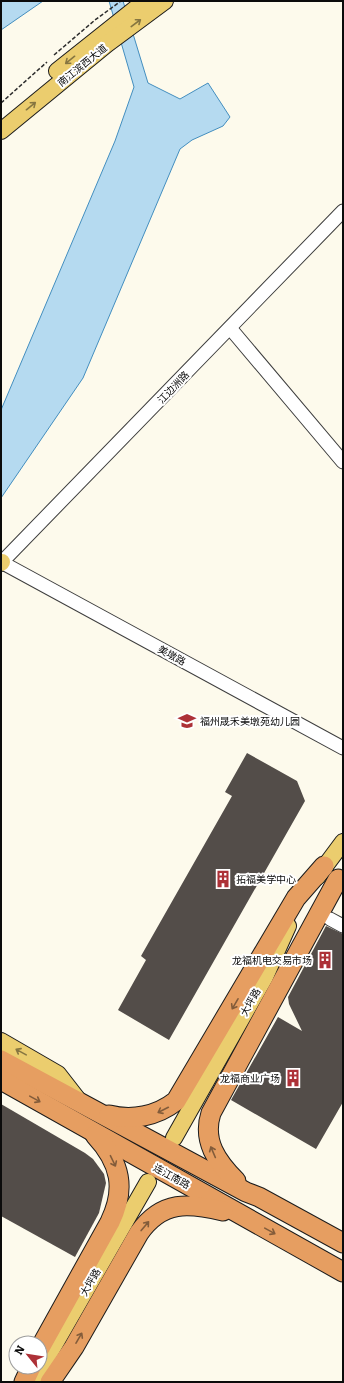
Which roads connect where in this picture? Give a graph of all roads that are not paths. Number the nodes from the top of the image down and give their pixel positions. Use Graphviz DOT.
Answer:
graph roads {
  1 [pos="145,1"];
  2 [pos="165,1"];
  3 [pos="100,33"];
  4 [pos="1,116"];
  5 [pos="1,131"];
  6 [pos="343,211"];
  7 [pos="230,328"];
  8 [pos="343,462"];
  9 [pos="1,562"];
  10 [pos="343,748"];
  11 [pos="343,842"];
  12 [pos="324,866"];
  13 [pos="340,875"];
  14 [pos="330,919"];
  15 [pos="343,926"];
  16 [pos="1,1041"];
  17 [pos="1,1060"];
  18 [pos="1,1080"];
  19 [pos="89,1108"];
  20 [pos="90,1130"];
  21 [pos="246,1192"];
  22 [pos="242,1215"];
  23 [pos="343,1243"];
  24 [pos="343,1272"];
  25 [pos="47,1335"];
  26 [pos="33,1382"];
  27 [pos="40,1382"];
  28 [pos="50,1382"];
  1 -- 3 [label="main road, 南江滨西大道"];
  3 -- 2 [label="main road, 南江滨西大道, one-way"];
  3 -- 4 [label="main road, 南江滨西大道, one-way"];
  5 -- 3 [label="main road, 南江滨西大道, one-way"];
  6 -- 7 [label="street, 江边洲路"];
  7 -- 8 [label="street"];
  7 -- 9 [label="street, 江边洲路"];
  9 -- 10 [label="street, 美墩路"];
  11 -- 12 [label="main road, 大坪路"];
  12 -- 13 [label="main road, 大坪路"];
  12 -- 19 [label="highway, one-way"];
  21 -- 13 [label="highway, one-way"];
  14 -- 15 [label="street"];
  19 -- 16 [label="main road, one-way"];
  17 -- 19 [label="highway, 连江南路"];
  18 -- 20 [label="highway, 连江南路, one-way"];
  19 -- 21 [label="highway, 连江南路"];
  20 -- 22 [label="highway, 连江南路"];
  20 -- 25 [label="highway, one-way"];
  21 -- 23 [label="highway, 连江南路"];
  22 -- 24 [label="highway, 连江南路, one-way"];
  28 -- 22 [label="highway, one-way"];
  26 -- 27 [label="main road, 大坪路"];
}
